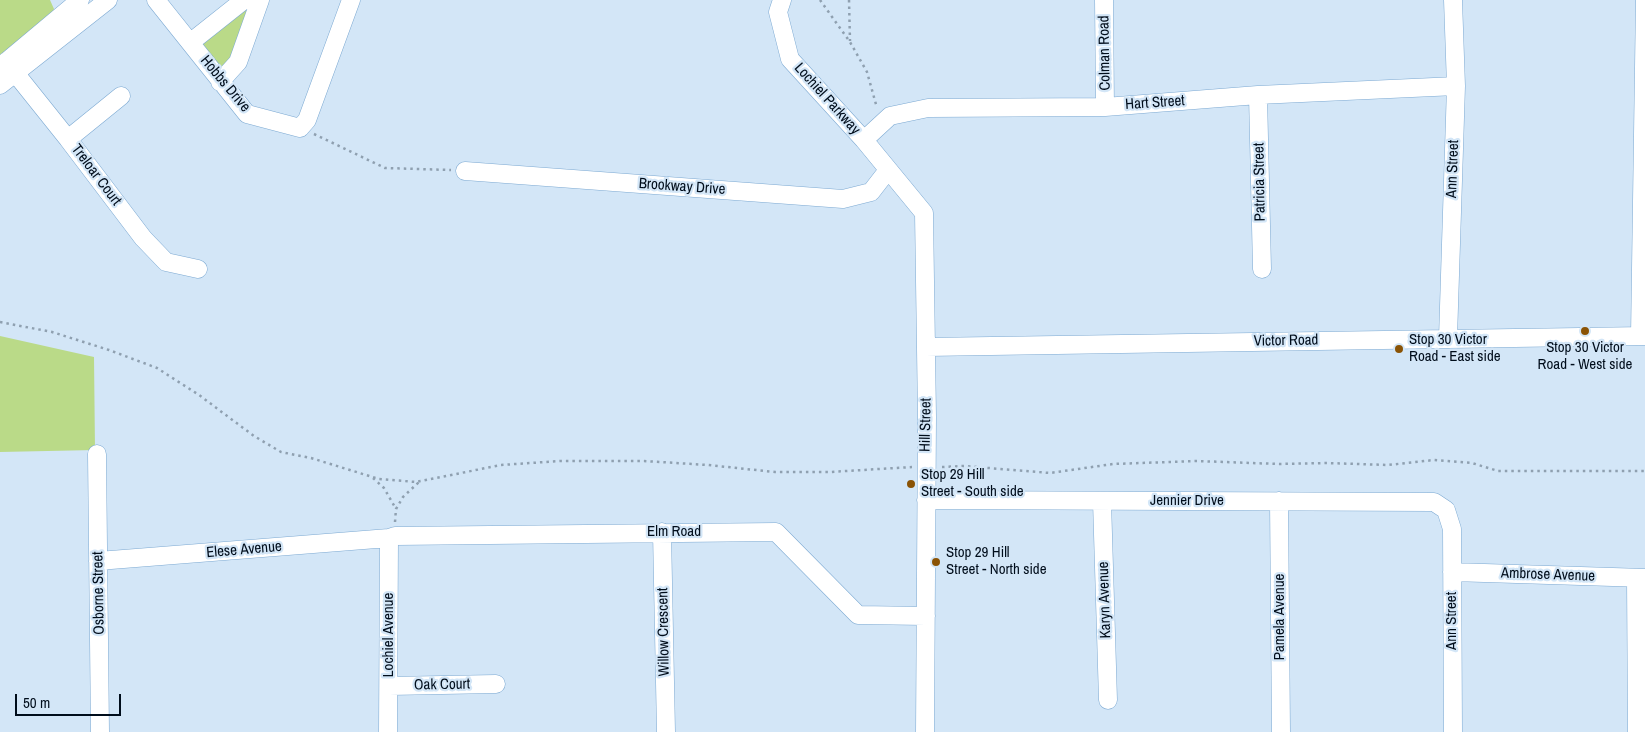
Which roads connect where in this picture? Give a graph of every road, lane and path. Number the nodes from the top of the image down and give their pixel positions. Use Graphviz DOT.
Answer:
graph roads {
  1 [pos="80,0"];
  2 [pos="108,0"];
  3 [pos="156,0"];
  4 [pos="244,0"];
  5 [pos="260,0"];
  6 [pos="351,0"];
  7 [pos="782,0"];
  8 [pos="820,0"];
  9 [pos="849,0"];
  10 [pos="1104,0"];
  11 [pos="1453,0"];
  12 [pos="1645,0"];
  13 [pos="66,12"];
  14 [pos="191,42"];
  15 [pos="850,42"];
  16 [pos="8,67"];
  17 [pos="220,82"];
  18 [pos="0,85"];
  19 [pos="1456,86"];
  20 [pos="1258,95"];
  21 [pos="121,96"];
  22 [pos="1105,107"];
  23 [pos="881,124"];
  24 [pos="300,128"];
  25 [pos="68,138"];
  26 [pos="864,140"];
  27 [pos="888,170"];
  28 [pos="465,171"];
  29 [pos="198,269"];
  30 [pos="1262,269"];
  31 [pos="0,322"];
  32 [pos="1642,336"];
  33 [pos="1448,338"];
  34 [pos="926,347"];
  35 [pos="97,454"];
  36 [pos="926,468"];
  37 [pos="1645,471"];
  38 [pos="372,477"];
  39 [pos="421,481"];
  40 [pos="926,500"];
  41 [pos="1102,501"];
  42 [pos="1279,501"];
  43 [pos="396,509"];
  44 [pos="1446,510"];
  45 [pos="662,532"];
  46 [pos="392,537"];
  47 [pos="98,561"];
  48 [pos="1452,572"];
  49 [pos="1640,578"];
  50 [pos="926,616"];
  51 [pos="496,684"];
  52 [pos="389,686"];
  53 [pos="1108,700"];
  54 [pos="100,732"];
  55 [pos="388,732"];
  56 [pos="666,732"];
  57 [pos="926,732"];
  58 [pos="1280,732"];
  59 [pos="1453,732"];
  60 [pos="1637,732"];
  1 -- 13 [label="street"];
  2 -- 13 [label="street"];
  3 -- 14 [label="street, Hobbs Drive"];
  4 -- 14 [label="street"];
  5 -- 17 [label="street"];
  6 -- 24 [label="street"];
  7 -- 26 [label="street, Lochiel Parkway"];
  8 -- 15 [label="path"];
  9 -- 15 [label="path"];
  10 -- 22 [label="street, Colman Road"];
  11 -- 19 [label="street, Ann Street"];
  12 -- 32 [label="street"];
  13 -- 16 [label="street"];
  14 -- 17 [label="street, Hobbs Drive"];
  15 -- 23 [label="path"];
  16 -- 18 [label="street"];
  16 -- 25 [label="street, Treloar Court"];
  17 -- 24 [label="street, Hobbs Drive"];
  19 -- 20 [label="street, Hart Street"];
  19 -- 33 [label="street, Ann Street"];
  20 -- 22 [label="street, Hart Street"];
  20 -- 30 [label="street, Patricia Street"];
  21 -- 25 [label="street"];
  22 -- 23 [label="street, Hart Street"];
  23 -- 26 [label="street, Hart Street"];
  24 -- 28 [label="path"];
  25 -- 29 [label="street, Treloar Court"];
  26 -- 27 [label="street, Hill Street"];
  27 -- 28 [label="street, Brookway Drive"];
  27 -- 34 [label="street, Hill Street"];
  31 -- 38 [label="path"];
  32 -- 33 [label="street, Victor Road"];
  33 -- 34 [label="street, Victor Road"];
  34 -- 36 [label="street, Hill Street"];
  35 -- 47 [label="street, Osborne Street"];
  36 -- 37 [label="path"];
  36 -- 39 [label="path"];
  36 -- 40 [label="street, Hill Street"];
  38 -- 39 [label="path"];
  38 -- 43 [label="path"];
  39 -- 43 [label="path"];
  40 -- 41 [label="street, Jennier Drive"];
  40 -- 50 [label="street, Hill Street"];
  41 -- 42 [label="street, Jennier Drive"];
  41 -- 53 [label="street, Karyn Avenue"];
  42 -- 44 [label="street, Jennier Drive"];
  42 -- 58 [label="street, Pamela Avenue"];
  43 -- 46 [label="path"];
  44 -- 48 [label="street, Ann Street"];
  45 -- 46 [label="street, Elm Road"];
  45 -- 50 [label="street, Elm Road"];
  45 -- 56 [label="street, Willow Crescent"];
  46 -- 47 [label="street, Elese Avenue"];
  46 -- 52 [label="street, Lochiel Avenue"];
  47 -- 54 [label="street, Osborne Street"];
  48 -- 49 [label="street, Ambrose Avenue"];
  48 -- 59 [label="street, Ann Street"];
  49 -- 60 [label="street"];
  50 -- 57 [label="street, Hill Street"];
  51 -- 52 [label="street, Oak Court"];
  52 -- 55 [label="street, Lochiel Avenue"];
}
